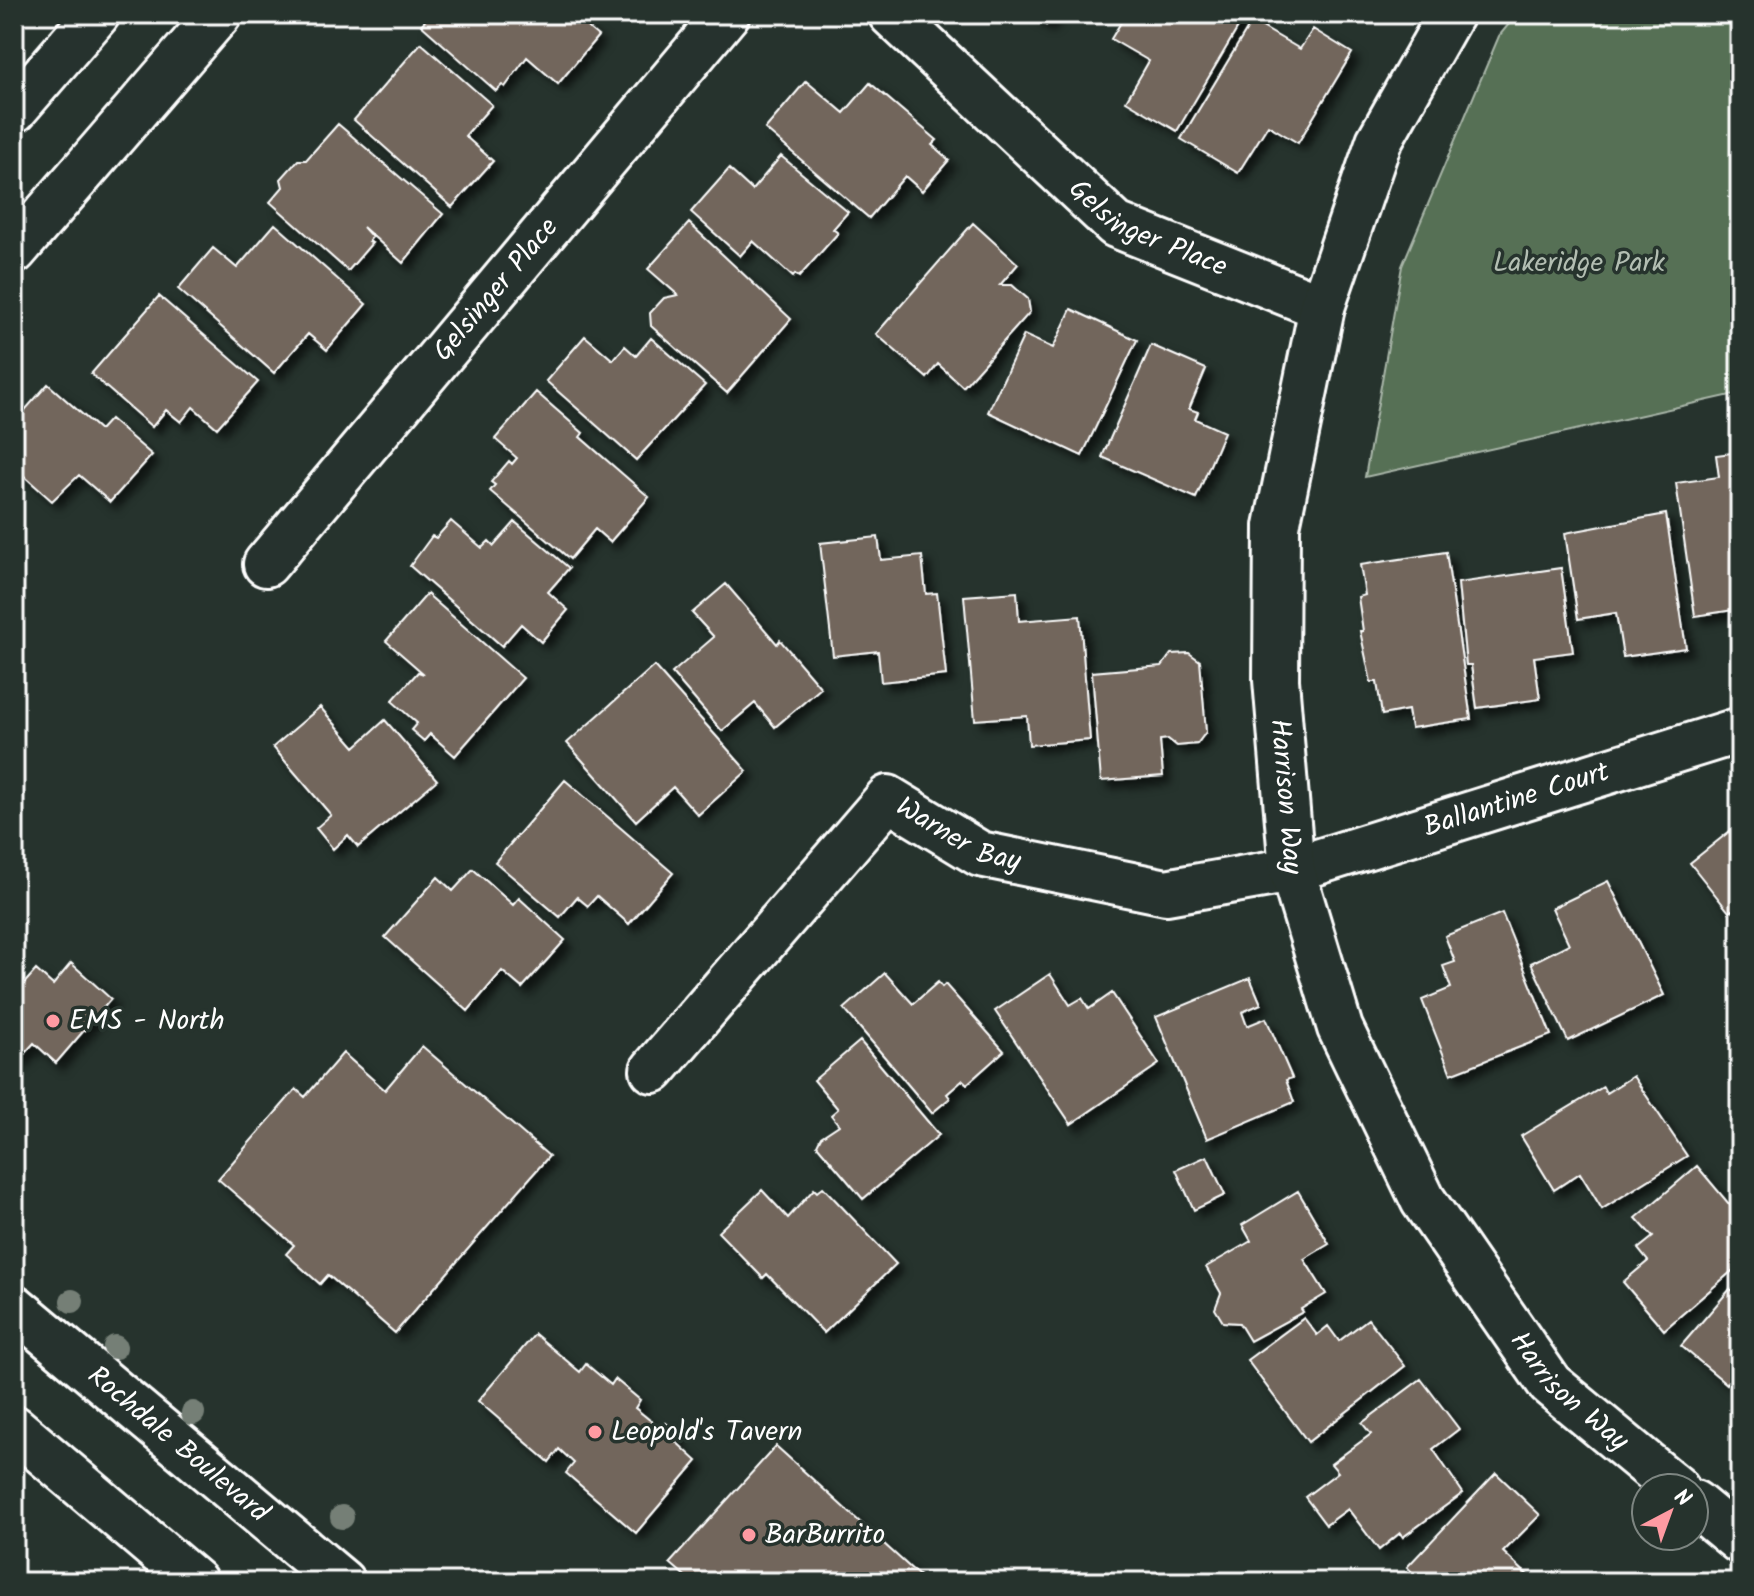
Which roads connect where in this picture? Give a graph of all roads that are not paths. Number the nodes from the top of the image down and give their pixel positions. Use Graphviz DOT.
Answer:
graph roads {
  1 [pos="97,14"];
  2 [pos="219,14"];
  3 [pos="727,14"];
  4 [pos="891,14"];
  5 [pos="1451,14"];
  6 [pos="14,110"];
  7 [pos="14,251"];
  8 [pos="1322,307"];
  9 [pos="266,564"];
  10 [pos="1740,730"];
  11 [pos="1292,870"];
  12 [pos="653,1070"];
  13 [pos="14,1307"];
  14 [pos="14,1428"];
  15 [pos="1657,1472"];
  16 [pos="1710,1516"];
  17 [pos="1740,1541"];
  18 [pos="195,1582"];
  19 [pos="342,1582"];
  1 -- 6 [label="street"];
  2 -- 7 [label="street"];
  3 -- 9 [label="street, Gelsinger Place"];
  4 -- 8 [label="street, Gelsinger Place"];
  5 -- 8 [label="street, Harrison Way"];
  8 -- 11 [label="street, Harrison Way"];
  10 -- 11 [label="street, Ballantine Court"];
  11 -- 12 [label="street, Warner Bay"];
  11 -- 15 [label="street, Harrison Way"];
  13 -- 19 [label="street, Rochdale Boulevard"];
  14 -- 18 [label="street"];
  16 -- 17 [label="street"];
}
